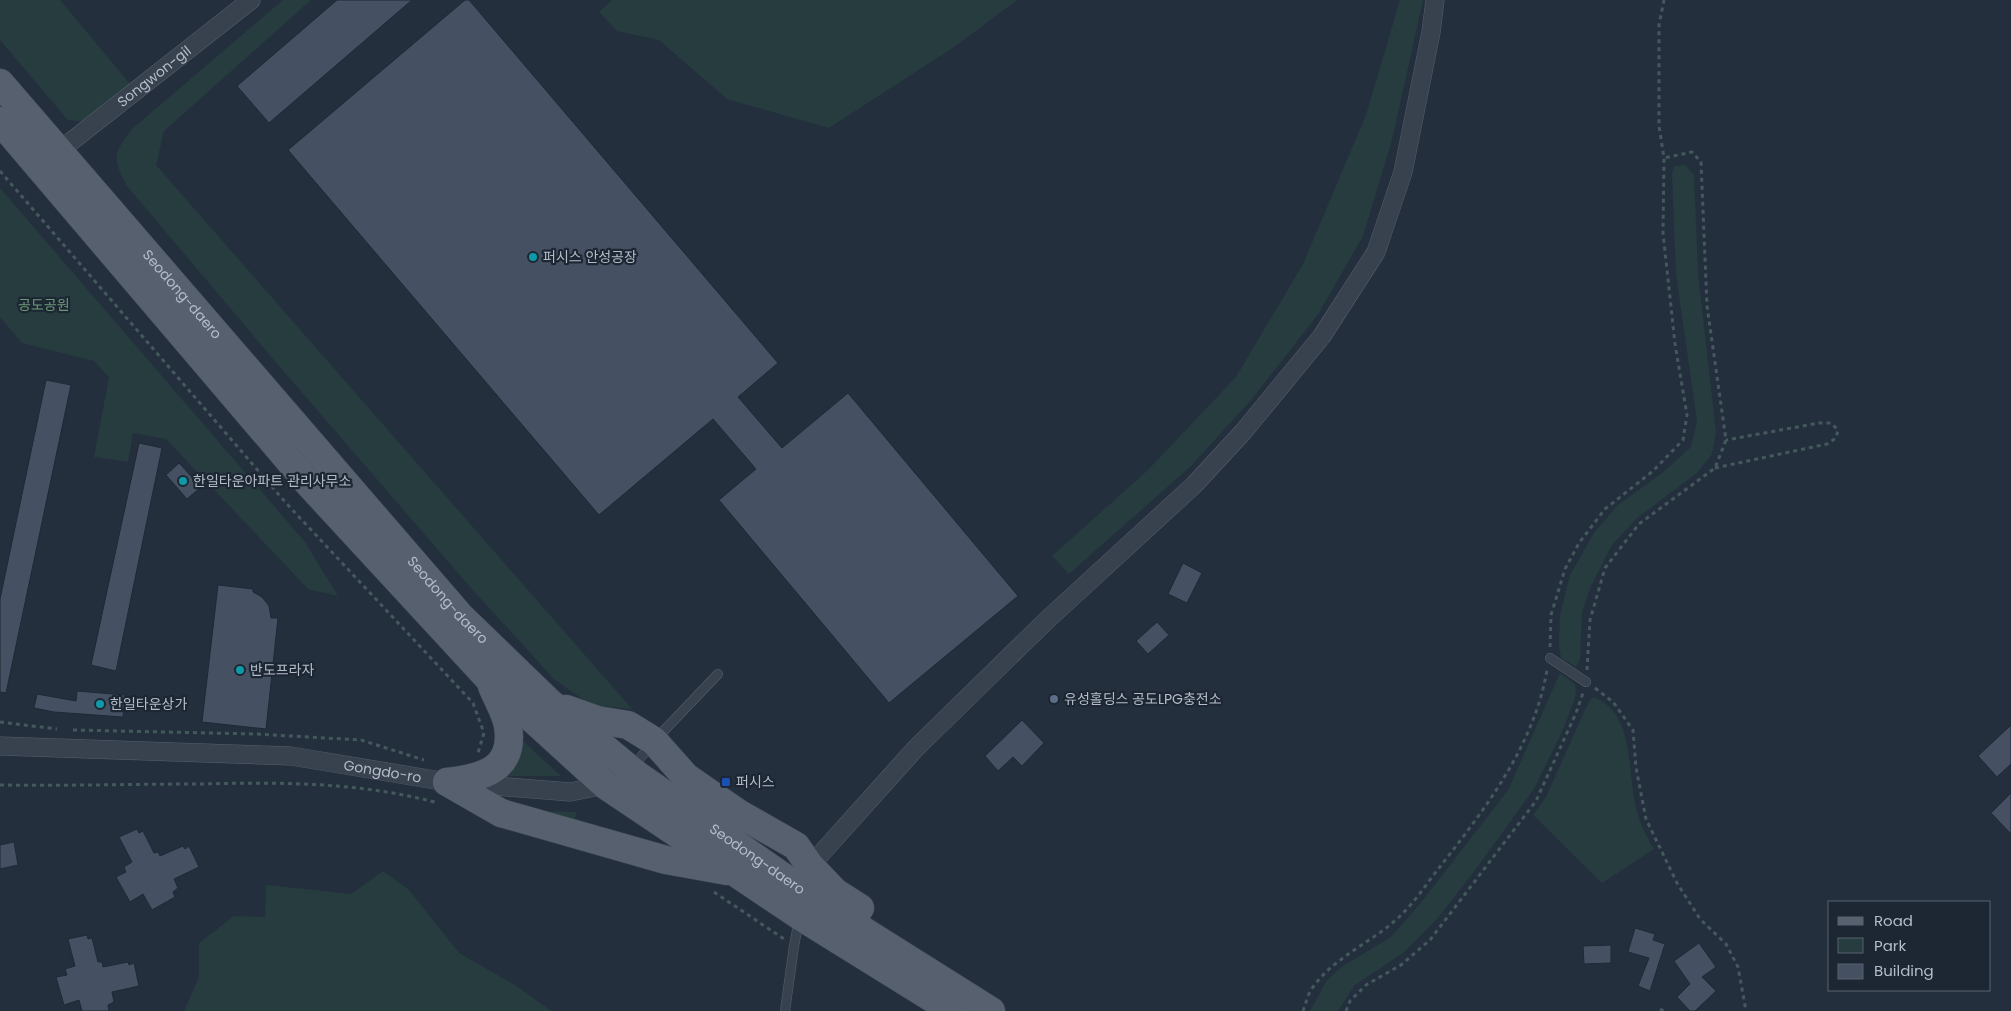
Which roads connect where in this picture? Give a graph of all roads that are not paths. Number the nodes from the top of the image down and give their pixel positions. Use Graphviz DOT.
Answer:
graph roads {
  1 [pos="251,0"];
  2 [pos="1436,0"];
  3 [pos="0,83"];
  4 [pos="0,121"];
  5 [pos="59,152"];
  6 [pos="1550,658"];
  7 [pos="718,674"];
  8 [pos="490,680"];
  9 [pos="1586,682"];
  10 [pos="550,703"];
  11 [pos="654,741"];
  12 [pos="0,746"];
  13 [pos="630,769"];
  14 [pos="605,785"];
  15 [pos="444,793"];
  16 [pos="810,866"];
  17 [pos="736,872"];
  18 [pos="800,916"];
  19 [pos="971,1006"];
  20 [pos="785,1011"];
  1 -- 5 [label="street, Songwon-gil"];
  2 -- 16 [label="street"];
  3 -- 5 [label="main road, Seodong-daero"];
  4 -- 8 [label="main road, Seodong-daero"];
  5 -- 10 [label="main road, Seodong-daero"];
  6 -- 9 [label="lane"];
  7 -- 11 [label="lane, Gongdo-ro"];
  8 -- 14 [label="main road, Seodong-daero"];
  8 -- 15 [label="main road"];
  10 -- 11 [label="main road"];
  10 -- 13 [label="main road, Seodong-daero"];
  11 -- 13 [label="lane, Gongdo-ro"];
  11 -- 16 [label="main road"];
  12 -- 15 [label="street, Gongdo-ro"];
  13 -- 14 [label="street, Gongdo-ro"];
  13 -- 19 [label="main road, Seodong-daero"];
  14 -- 15 [label="street, Gongdo-ro"];
  14 -- 17 [label="main road, Seodong-daero"];
  15 -- 17 [label="main road"];
  16 -- 19 [label="main road"];
  17 -- 18 [label="main road, Seodong-daero"];
  18 -- 19 [label="main road, Seodong-daero"];
  18 -- 20 [label="lane"];
}
